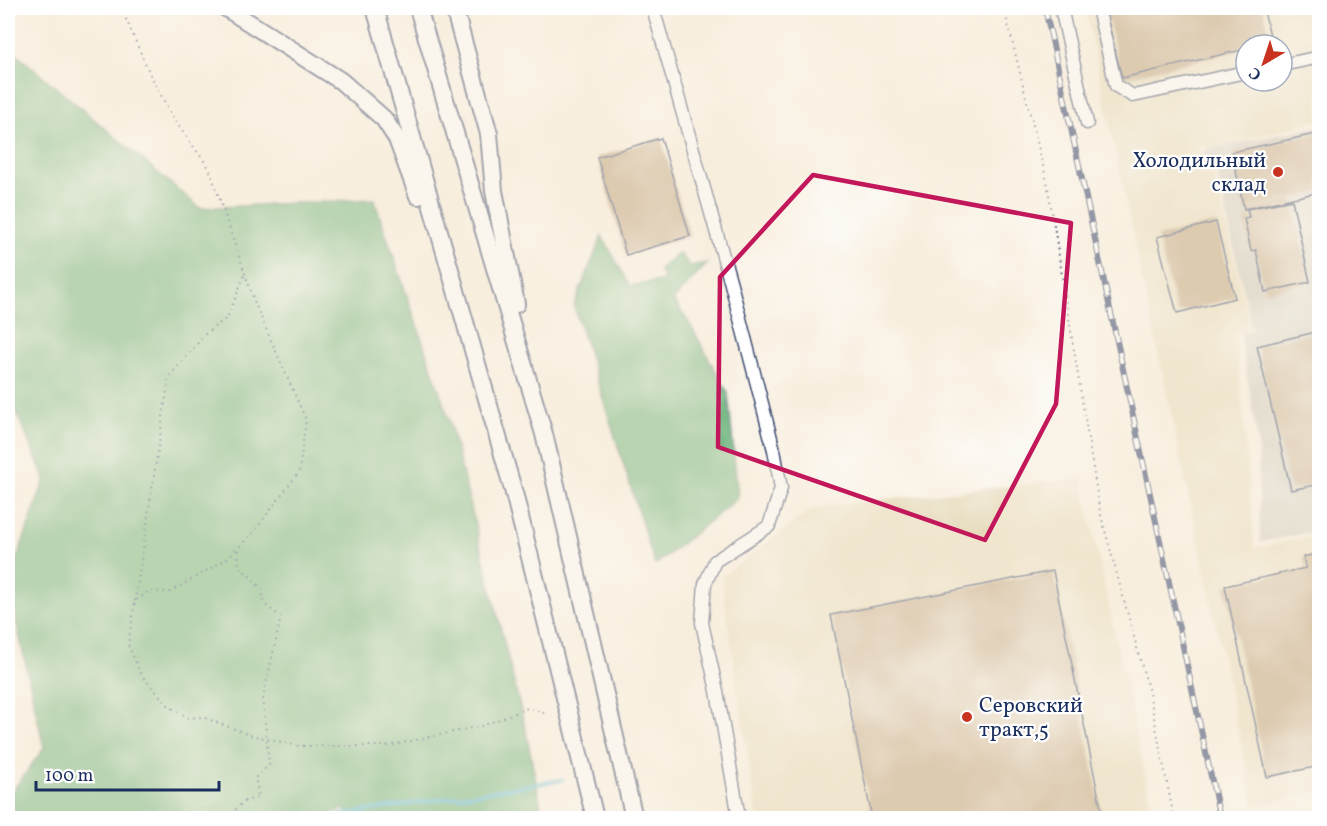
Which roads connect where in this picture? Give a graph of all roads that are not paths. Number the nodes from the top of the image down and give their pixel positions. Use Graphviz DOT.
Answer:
graph roads {
  1 [pos="226,8"];
  2 [pos="375,8"];
  3 [pos="418,8"];
  4 [pos="454,8"];
  5 [pos="653,8"];
  6 [pos="1061,8"];
  7 [pos="1098,8"];
  8 [pos="1320,57"];
  9 [pos="1294,62"];
  10 [pos="1234,75"];
  11 [pos="1087,123"];
  12 [pos="452,283"];
  13 [pos="544,434"];
  14 [pos="595,819"];
  15 [pos="634,819"];
  16 [pos="739,819"];
  1 -- 12 [label="main road"];
  2 -- 12 [label="main road"];
  3 -- 13 [label="main road"];
  4 -- 13 [label="main road"];
  5 -- 16 [label="lane"];
  6 -- 11 [label="lane"];
  7 -- 10 [label="lane"];
  8 -- 9 [label="lane"];
  12 -- 14 [label="main road"];
  13 -- 15 [label="main road"];
}
